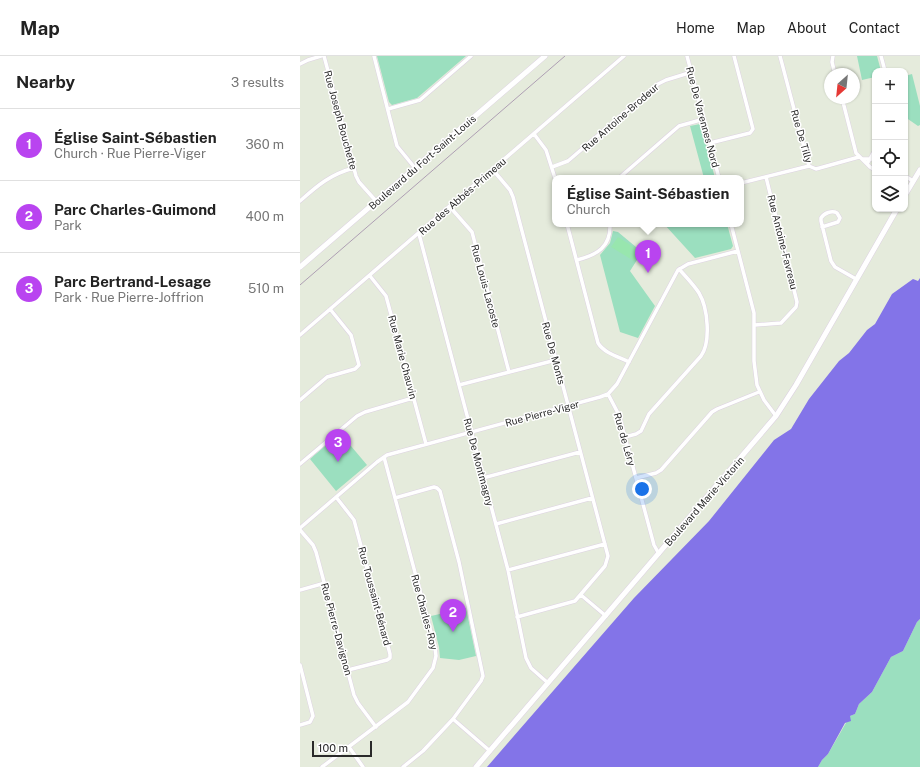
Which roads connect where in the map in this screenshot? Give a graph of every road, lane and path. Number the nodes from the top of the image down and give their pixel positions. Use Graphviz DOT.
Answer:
graph roads {
  1 [pos="321,56"];
  2 [pos="324,56"];
  3 [pos="374,56"];
  4 [pos="470,56"];
  5 [pos="545,56"];
  6 [pos="624,56"];
  7 [pos="687,56"];
  8 [pos="734,56"];
  9 [pos="780,56"];
  10 [pos="833,56"];
  11 [pos="881,56"];
  12 [pos="300,64"];
  13 [pos="834,68"];
  14 [pos="884,68"];
  15 [pos="692,72"];
  16 [pos="844,104"];
  17 [pos="388,109"];
  18 [pos="704,119"];
  19 [pos="534,134"];
  20 [pos="710,143"];
  21 [pos="872,155"];
  22 [pos="861,158"];
  23 [pos="870,158"];
  24 [pos="867,164"];
  25 [pos="809,166"];
  26 [pos="552,167"];
  27 [pos="354,168"];
  28 [pos="415,168"];
  29 [pos="872,168"];
  30 [pos="493,170"];
  31 [pos="920,170"];
  32 [pos="554,175"];
  33 [pos="622,175"];
  34 [pos="718,175"];
  35 [pos="766,177"];
  36 [pos="908,178"];
  37 [pos="913,181"];
  38 [pos="744,182"];
  39 [pos="908,188"];
  40 [pos="300,201"];
  41 [pos="376,201"];
  42 [pos="450,206"];
  43 [pos="895,212"];
  44 [pos="568,227"];
  45 [pos="610,227"];
  46 [pos="732,227"];
  47 [pos="822,227"];
  48 [pos="419,234"];
  49 [pos="738,251"];
  50 [pos="577,260"];
  51 [pos="300,267"];
  52 [pos="680,269"];
  53 [pos="370,276"];
  54 [pos="856,279"];
  55 [pos="330,309"];
  56 [pos="755,325"];
  57 [pos="300,335"];
  58 [pos="556,360"];
  59 [pos="629,362"];
  60 [pos="509,372"];
  61 [pos="459,385"];
  62 [pos="759,392"];
  63 [pos="608,394"];
  64 [pos="413,398"];
  65 [pos="300,400"];
  66 [pos="568,406"];
  67 [pos="776,416"];
  68 [pos="471,432"];
  69 [pos="625,437"];
  70 [pos="426,444"];
  71 [pos="580,452"];
  72 [pos="384,457"];
  73 [pos="300,464"];
  74 [pos="483,478"];
  75 [pos="636,478"];
  76 [pos="336,497"];
  77 [pos="395,498"];
  78 [pos="592,498"];
  79 [pos="496,524"];
  80 [pos="300,529"];
  81 [pos="605,544"];
  82 [pos="659,554"];
  83 [pos="508,570"];
  84 [pos="325,583"];
  85 [pos="300,590"];
  86 [pos="581,594"];
  87 [pos="606,616"];
  88 [pos="518,617"];
  89 [pos="300,665"];
  90 [pos="348,670"];
  91 [pos="548,683"];
  92 [pos="453,719"];
  93 [pos="300,725"];
  94 [pos="376,727"];
  95 [pos="349,747"];
  96 [pos="490,751"];
  97 [pos="322,767"];
  98 [pos="363,767"];
  99 [pos="403,767"];
  100 [pos="476,767"];
  1 -- 12 [label="street"];
  2 -- 27 [label="street, Rue Joseph Bouchette"];
  3 -- 17 [label="street"];
  4 -- 17 [label="street"];
  5 -- 28 [label="street, Boulevard du Fort-Saint-Louis"];
  6 -- 19 [label="street, Rue des Abbés-Primeau"];
  7 -- 15 [label="street, Rue De Varennes Nord"];
  8 -- 20 [label="street"];
  9 -- 25 [label="street, Rue De Tilly"];
  10 -- 13 [label="street"];
  11 -- 14 [label="street"];
  15 -- 18 [label="street, Rue De Varennes Nord"];
  15 -- 26 [label="street, Rue Antoine-Brodeur"];
  16 -- 22 [label="street"];
  17 -- 28 [label="street"];
  18 -- 20 [label="street, Rue De Varennes Nord"];
  18 -- 33 [label="street"];
  19 -- 26 [label="street"];
  19 -- 30 [label="street, Rue des Abbés-Primeau"];
  20 -- 34 [label="street, Rue De Varennes Nord"];
  21 -- 23 [label="street"];
  22 -- 23 [label="street, Rue De Tilly"];
  22 -- 24 [label="street"];
  22 -- 25 [label="street, Rue De Tilly"];
  23 -- 24 [label="street"];
  24 -- 29 [label="street"];
  25 -- 35 [label="street"];
  26 -- 32 [label="street"];
  27 -- 40 [label="street"];
  27 -- 41 [label="street, Rue Joseph Bouchette"];
  28 -- 41 [label="street, Boulevard du Fort-Saint-Louis"];
  30 -- 42 [label="street, Rue des Abbés-Primeau"];
  30 -- 58 [label="street, Rue De Monts"];
  31 -- 37 [label="street"];
  35 -- 38 [label="street"];
  35 -- 56 [label="street, Rue Antoine-Favreau"];
  36 -- 37 [label="street"];
  37 -- 39 [label="street"];
  41 -- 51 [label="street, Boulevard du Fort-Saint-Louis"];
  42 -- 48 [label="street, Rue des Abbés-Primeau"];
  42 -- 60 [label="street, Rue Louis-Lacoste"];
  43 -- 54 [label="street, Boulevard Marie-Victorin"];
  44 -- 50 [label="street"];
  45 -- 50 [label="street"];
  46 -- 49 [label="street"];
  47 -- 47 [label="street"];
  47 -- 54 [label="street"];
  48 -- 53 [label="street, Rue des Abbés-Primeau"];
  48 -- 61 [label="street, Rue De Montmagny"];
  49 -- 52 [label="street"];
  49 -- 56 [label="street"];
  50 -- 59 [label="street"];
  52 -- 59 [label="street"];
  52 -- 69 [label="street"];
  53 -- 55 [label="street, Rue des Abbés-Primeau"];
  53 -- 64 [label="street, Rue Marie Chauvin"];
  54 -- 67 [label="street, Boulevard Marie-Victorin"];
  55 -- 57 [label="street, Rue des Abbés-Primeau"];
  55 -- 65 [label="street"];
  56 -- 62 [label="street"];
  58 -- 60 [label="street"];
  58 -- 66 [label="street, Rue De Monts"];
  59 -- 63 [label="street"];
  60 -- 61 [label="street"];
  61 -- 68 [label="street, Rue De Montmagny"];
  62 -- 67 [label="street"];
  62 -- 75 [label="street"];
  63 -- 66 [label="street, Rue Pierre-Viger"];
  63 -- 69 [label="street, Rue de Léry"];
  64 -- 70 [label="street, Rue Marie Chauvin"];
  64 -- 73 [label="street"];
  66 -- 68 [label="street, Rue Pierre-Viger"];
  66 -- 71 [label="street, Rue De Monts"];
  67 -- 82 [label="street, Boulevard Marie-Victorin"];
  68 -- 70 [label="street, Rue Pierre-Viger"];
  68 -- 74 [label="street, Rue De Montmagny"];
  69 -- 75 [label="street, Rue de Léry"];
  70 -- 72 [label="street, Rue Pierre-Viger"];
  71 -- 74 [label="street"];
  71 -- 78 [label="street, Rue De Monts"];
  72 -- 76 [label="street, Rue Pierre-Viger"];
  72 -- 77 [label="street, Rue Charles-Roy"];
  74 -- 79 [label="street, Rue De Montmagny"];
  75 -- 82 [label="street, Rue de Léry"];
  76 -- 80 [label="street, Rue Pierre-Viger"];
  76 -- 90 [label="street, Rue Toussaint-Bénard"];
  77 -- 92 [label="street"];
  77 -- 94 [label="street, Rue Charles-Roy"];
  78 -- 79 [label="street"];
  78 -- 81 [label="street, Rue De Monts"];
  79 -- 83 [label="street, Rue De Montmagny"];
  80 -- 84 [label="street, Rue Pierre-Davignon"];
  81 -- 83 [label="street"];
  81 -- 86 [label="street, Rue De Monts"];
  82 -- 87 [label="street, Boulevard Marie-Victorin"];
  83 -- 88 [label="street, Rue De Montmagny"];
  84 -- 85 [label="street"];
  84 -- 90 [label="street, Rue Pierre-Davignon"];
  86 -- 87 [label="street"];
  86 -- 88 [label="street, Rue De Monts"];
  87 -- 91 [label="street, Boulevard Marie-Victorin"];
  88 -- 91 [label="street, Rue De Montmagny"];
  89 -- 93 [label="street"];
  90 -- 94 [label="street, Rue Pierre-Davignon"];
  91 -- 96 [label="street, Boulevard Marie-Victorin"];
  92 -- 96 [label="street"];
  92 -- 99 [label="street"];
  94 -- 95 [label="street, Rue Charles-Roy"];
  95 -- 97 [label="street, Rue Charles-Roy"];
  95 -- 98 [label="street"];
  96 -- 100 [label="street, Boulevard Marie-Victorin"];
}
